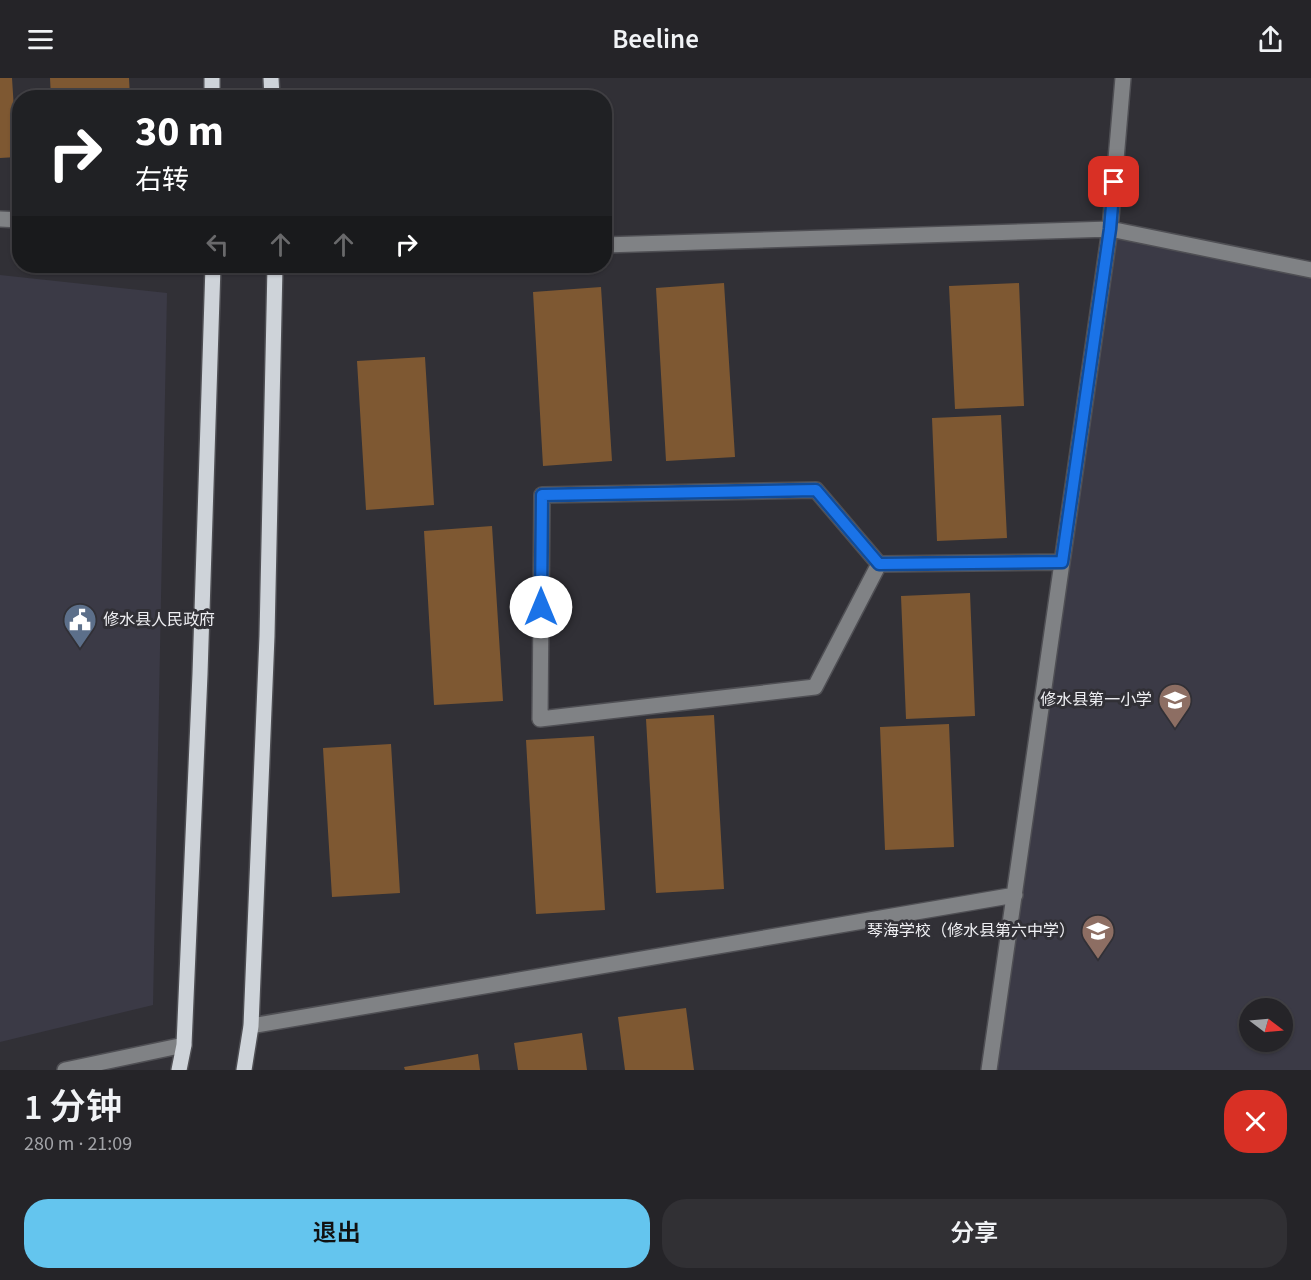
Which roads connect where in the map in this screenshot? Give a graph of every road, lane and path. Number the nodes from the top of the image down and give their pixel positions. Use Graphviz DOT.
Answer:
graph roads {
  1 [pos="1123,78"];
  2 [pos="1110,229"];
  3 [pos="612,244"];
  4 [pos="1311,270"];
  5 [pos="213,273"];
  6 [pos="274,273"];
  7 [pos="1062,562"];
  8 [pos="879,564"];
  9 [pos="1015,895"];
  10 [pos="251,1026"];
  11 [pos="184,1045"];
  12 [pos="65,1070"];
  13 [pos="179,1070"];
  14 [pos="244,1070"];
  15 [pos="989,1070"];
  1 -- 2 [label="street"];
  2 -- 3 [label="street"];
  2 -- 4 [label="street"];
  2 -- 7 [label="street"];
  5 -- 11 [label="main road"];
  6 -- 10 [label="main road"];
  7 -- 8 [label="street"];
  7 -- 9 [label="street"];
  8 -- 8 [label="street"];
  9 -- 10 [label="street"];
  9 -- 15 [label="street"];
  10 -- 14 [label="main road"];
  11 -- 12 [label="street"];
  11 -- 13 [label="main road"];
}
